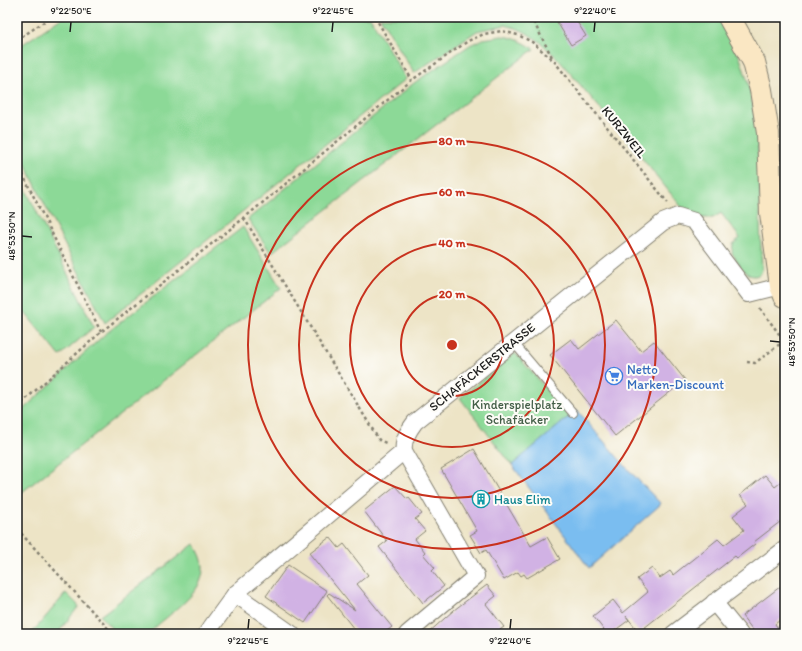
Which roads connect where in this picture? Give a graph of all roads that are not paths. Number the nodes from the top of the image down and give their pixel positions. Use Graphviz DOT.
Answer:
graph roads {
  1 [pos="729,17"];
  2 [pos="783,291"];
  3 [pos="513,342"];
  4 [pos="573,413"];
  5 [pos="404,451"];
  6 [pos="785,550"];
  7 [pos="235,594"];
  8 [pos="714,602"];
  9 [pos="206,634"];
  10 [pos="292,634"];
  11 [pos="407,634"];
  12 [pos="673,634"];
  13 [pos="740,634"];
  1 -- 2 [label="street"];
  2 -- 3 [label="street, SCHAFÄCKERSTRASSE"];
  3 -- 4 [label="lane"];
  3 -- 5 [label="street, SCHAFÄCKERSTRASSE"];
  5 -- 7 [label="street"];
  5 -- 11 [label="street"];
  6 -- 8 [label="street"];
  7 -- 9 [label="street"];
  7 -- 10 [label="street"];
  8 -- 12 [label="street"];
  8 -- 13 [label="street"];
}
